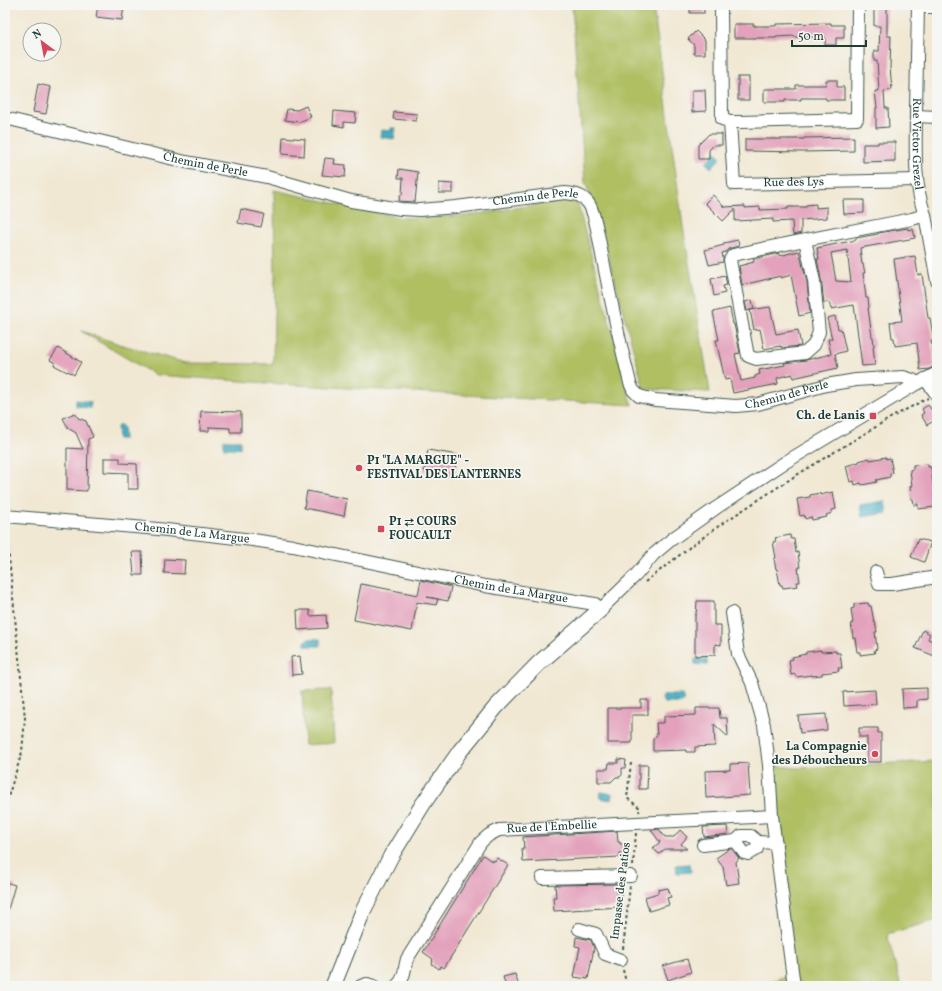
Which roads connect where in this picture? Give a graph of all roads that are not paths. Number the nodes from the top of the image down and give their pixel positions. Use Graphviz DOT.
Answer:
graph roads {
  1 [pos="722,5"];
  2 [pos="858,5"];
  3 [pos="918,6"];
  4 [pos="937,6"];
  5 [pos="937,15"];
  6 [pos="916,116"];
  7 [pos="937,117"];
  8 [pos="5,118"];
  9 [pos="730,122"];
  10 [pos="917,180"];
  11 [pos="925,215"];
  12 [pos="805,240"];
  13 [pos="937,281"];
  14 [pos="937,373"];
  15 [pos="921,381"];
  16 [pos="933,396"];
  17 [pos="5,516"];
  18 [pos="876,572"];
  19 [pos="937,578"];
  20 [pos="601,609"];
  21 [pos="732,613"];
  22 [pos="772,816"];
  23 [pos="776,843"];
  24 [pos="703,845"];
  25 [pos="632,876"];
  26 [pos="542,878"];
  27 [pos="579,929"];
  28 [pos="621,960"];
  29 [pos="333,986"];
  30 [pos="361,986"];
  31 [pos="373,986"];
  32 [pos="396,986"];
  33 [pos="794,986"];
  1 -- 9 [label="street, Rue des Lys"];
  2 -- 9 [label="street"];
  3 -- 4 [label="street"];
  3 -- 6 [label="street, Rue Victor Grezel"];
  4 -- 5 [label="street"];
  6 -- 7 [label="street"];
  6 -- 10 [label="street, Rue Victor Grezel"];
  8 -- 15 [label="street, Chemin de Perle"];
  9 -- 10 [label="street, Rue des Lys"];
  10 -- 11 [label="street, Rue Victor Grezel"];
  11 -- 12 [label="street"];
  11 -- 13 [label="street, Rue Victor Grezel"];
  12 -- 12 [label="street"];
  14 -- 15 [label="street"];
  15 -- 16 [label="street"];
  15 -- 20 [label="street"];
  17 -- 20 [label="street, Chemin de La Margue"];
  18 -- 19 [label="street"];
  20 -- 29 [label="main road"];
  21 -- 22 [label="street"];
  22 -- 23 [label="street"];
  22 -- 32 [label="street, Rue de l'Embellie"];
  23 -- 24 [label="street"];
  23 -- 33 [label="street"];
  25 -- 26 [label="street"];
  27 -- 28 [label="street"];
  30 -- 31 [label="street"];
}
